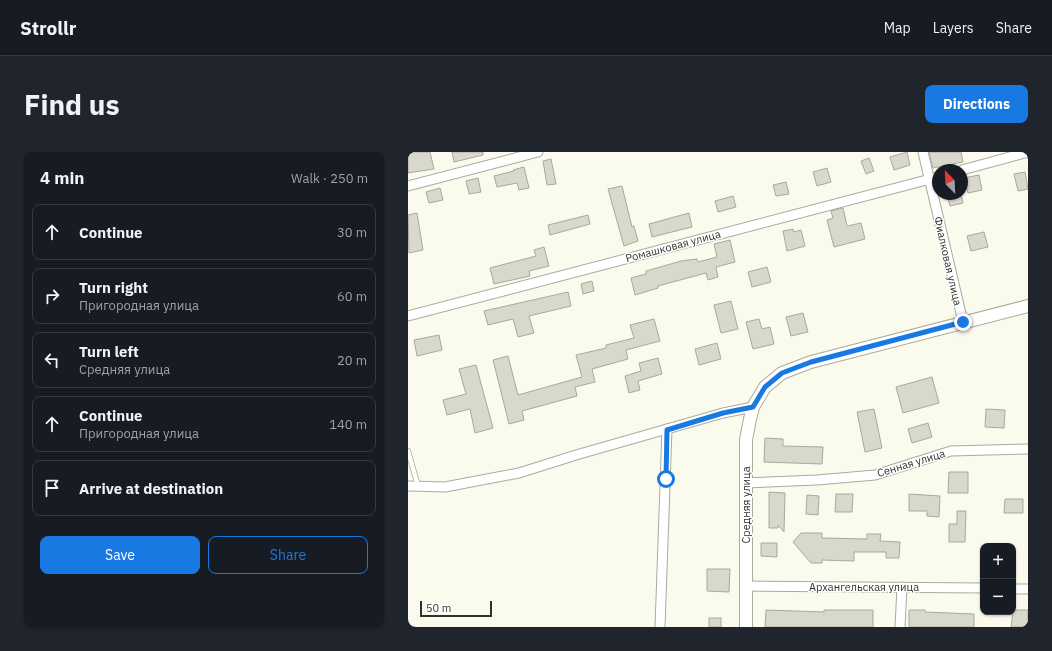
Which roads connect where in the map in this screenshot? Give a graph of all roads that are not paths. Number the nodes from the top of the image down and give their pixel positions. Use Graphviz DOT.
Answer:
graph roads {
  1 [pos="538,152"];
  2 [pos="923,152"];
  3 [pos="1028,152"];
  4 [pos="968,168"];
  5 [pos="932,175"];
  6 [pos="932,178"];
  7 [pos="408,186"];
  8 [pos="938,200"];
  9 [pos="1028,306"];
  10 [pos="408,316"];
  11 [pos="963,322"];
  12 [pos="753,407"];
  13 [pos="667,430"];
  14 [pos="1028,450"];
  15 [pos="408,451"];
  16 [pos="745,483"];
  17 [pos="413,486"];
  18 [pos="746,586"];
  19 [pos="902,588"];
  20 [pos="980,588"];
  21 [pos="1016,589"];
  22 [pos="1028,589"];
  23 [pos="660,627"];
  24 [pos="746,627"];
  25 [pos="900,627"];
  1 -- 7 [label="street"];
  2 -- 5 [label="street, Фиалковая улица"];
  3 -- 4 [label="street"];
  6 -- 10 [label="street, Ромашковая улица"];
  8 -- 11 [label="street, Фиалковая улица"];
  9 -- 11 [label="street, Средняя улица"];
  11 -- 12 [label="street, Средняя улица"];
  12 -- 13 [label="street"];
  12 -- 16 [label="street, Средняя улица"];
  13 -- 17 [label="street"];
  13 -- 23 [label="street"];
  14 -- 16 [label="street, Сенная улица"];
  15 -- 17 [label="lane"];
  16 -- 18 [label="street, Средняя улица"];
  18 -- 19 [label="street, Архангельская улица"];
  18 -- 24 [label="street, Средняя улица"];
  19 -- 20 [label="street, Архангельская улица"];
  19 -- 25 [label="street"];
  21 -- 22 [label="street"];
}
